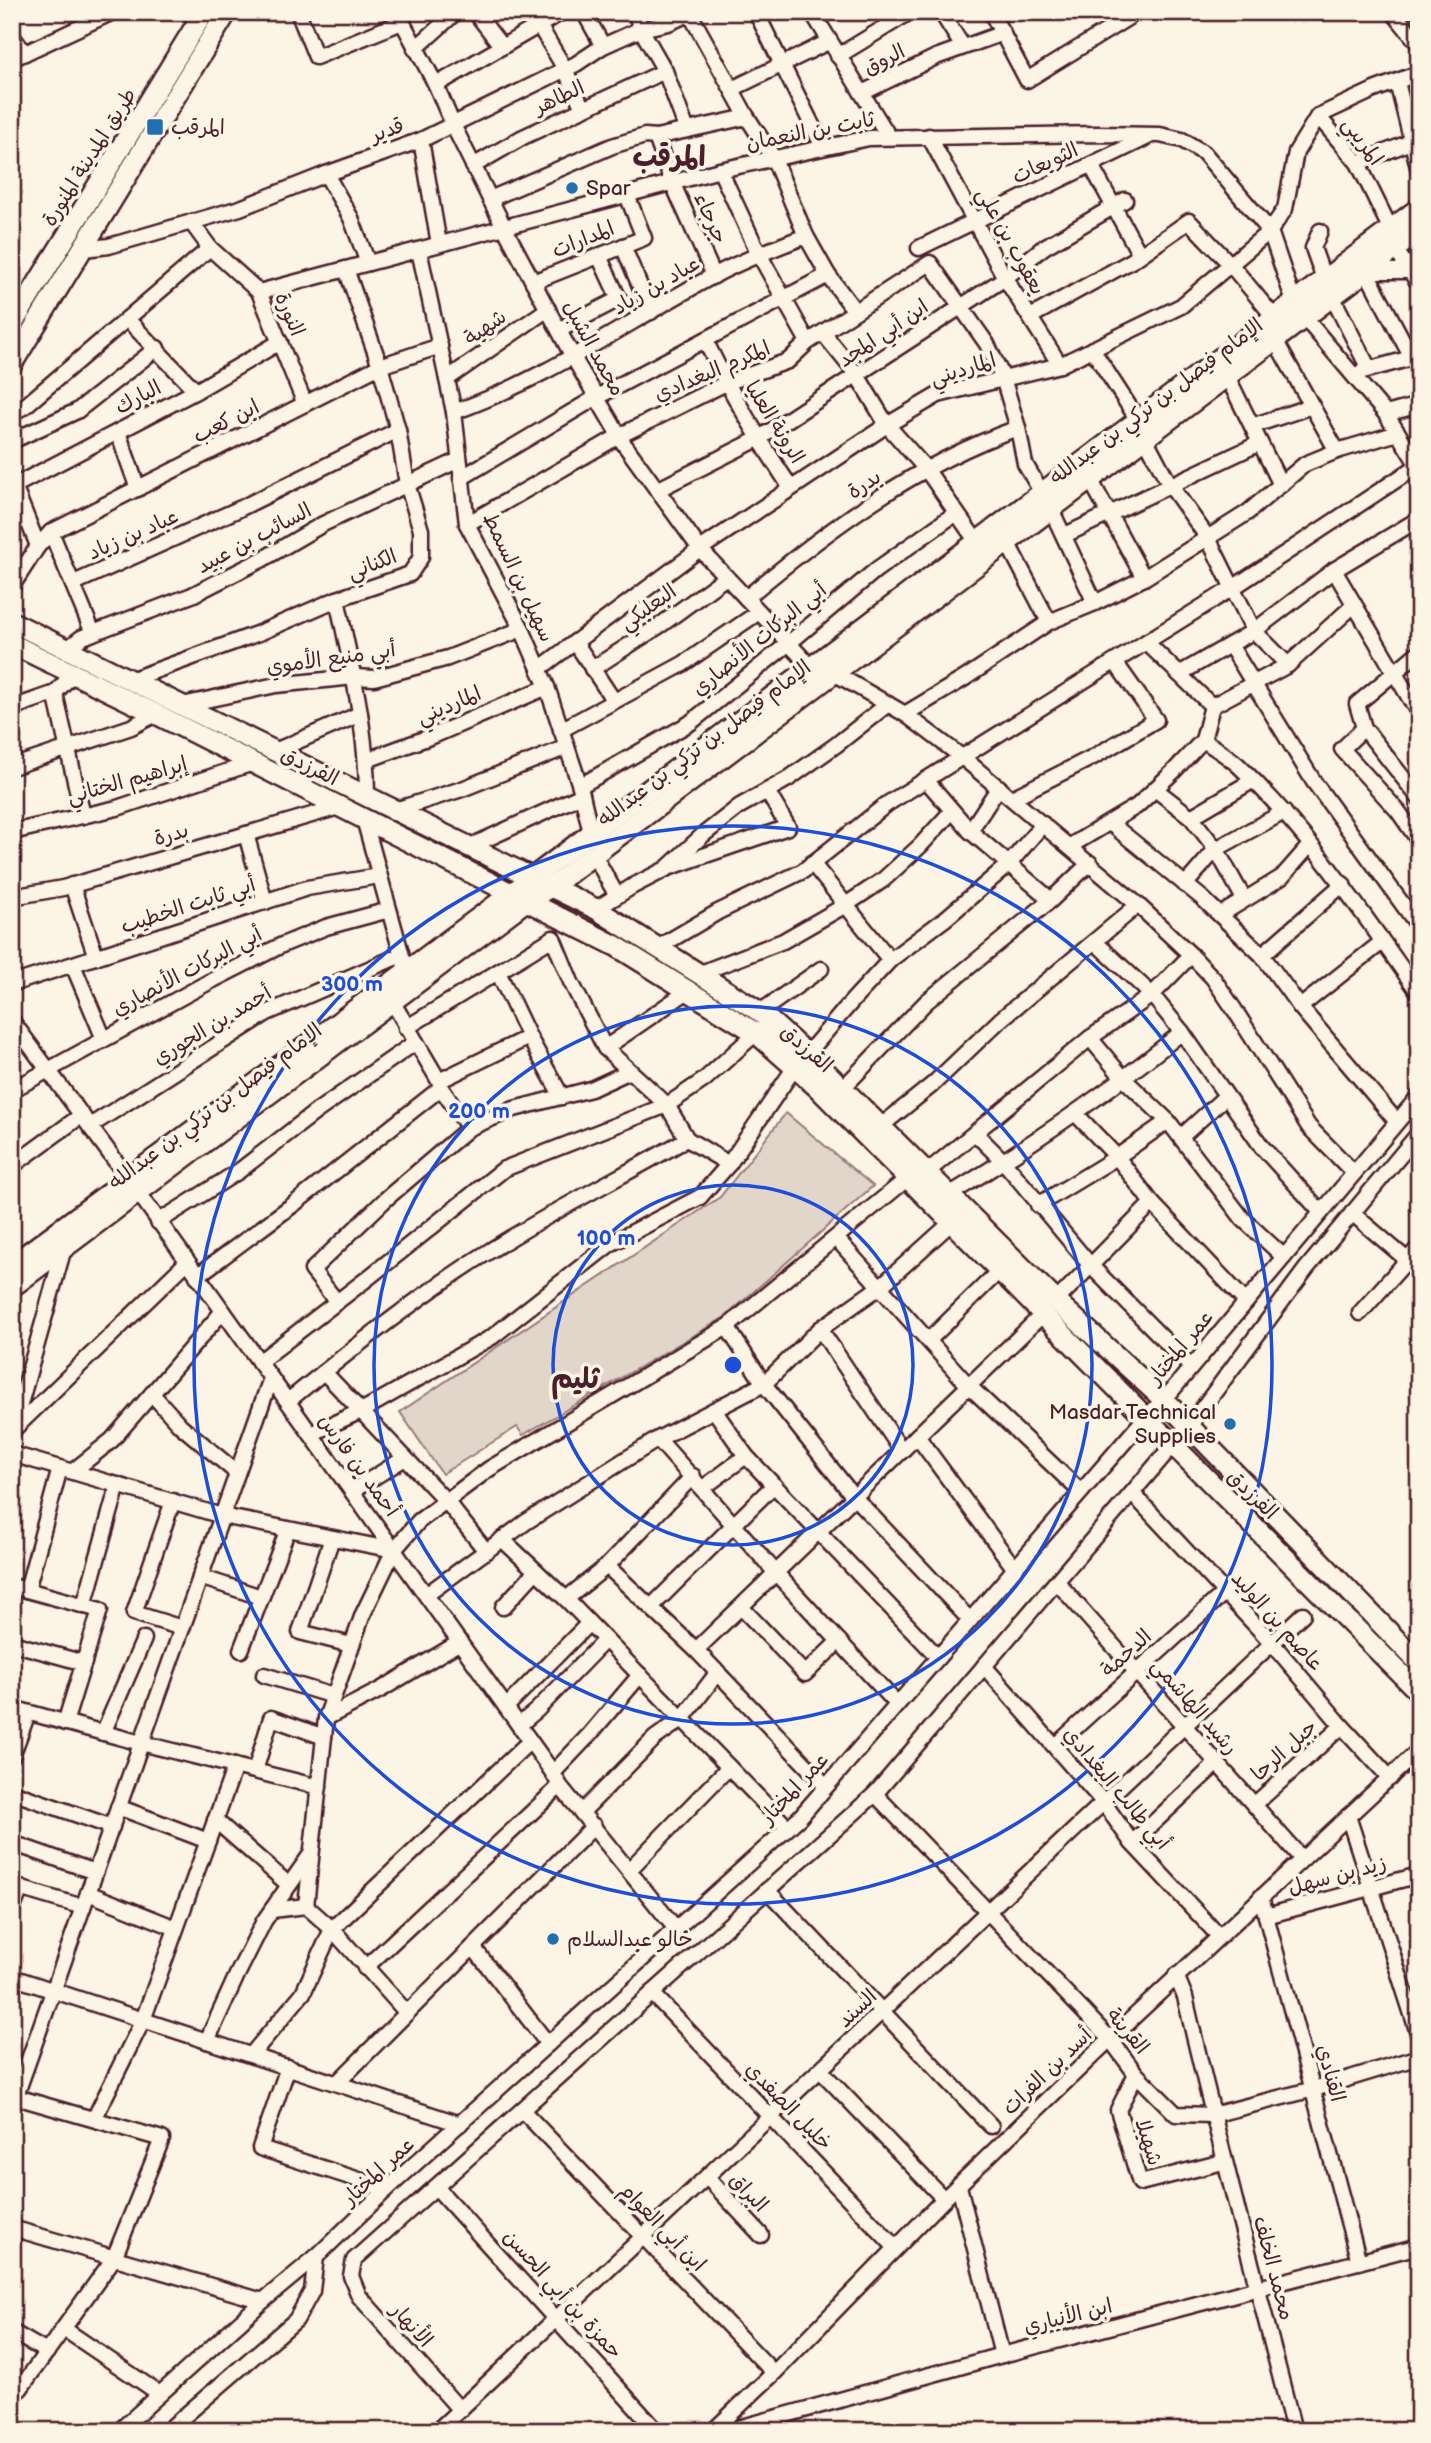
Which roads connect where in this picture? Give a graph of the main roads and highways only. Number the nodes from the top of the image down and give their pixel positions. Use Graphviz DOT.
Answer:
graph roads {
  1 [pos="204,12"];
  2 [pos="227,12"];
  3 [pos="1419,208"];
  4 [pos="1419,231"];
  5 [pos="1393,239"];
  6 [pos="1328,288"];
  7 [pos="1299,309"];
  8 [pos="12,325"];
  9 [pos="12,364"];
  10 [pos="1142,429"];
  11 [pos="1046,501"];
  12 [pos="12,622"];
  13 [pos="12,644"];
  14 [pos="532,878"];
  15 [pos="551,887"];
  16 [pos="518,897"];
  17 [pos="693,982"];
  18 [pos="801,1061"];
  19 [pos="917,1175"];
  20 [pos="133,1186"];
  21 [pos="12,1265"];
  22 [pos="12,1287"];
  23 [pos="1050,1308"];
  24 [pos="1419,1662"];
  25 [pos="1419,1692"];
  1 -- 8 [label="main road, طريق المدينة المنورة"];
  2 -- 9 [label="main road, طريق المدينة المنورة"];
  3 -- 5 [label="main road, الإمام فيصل بن تركي بن عبدالله"];
  4 -- 5 [label="main road, الإمام فيصل بن تركي بن عبدالله"];
  5 -- 6 [label="main road, الإمام فيصل بن تركي بن عبدالله"];
  5 -- 6 [label="main road, الإمام فيصل بن تركي بن عبدالله"];
  6 -- 7 [label="main road, الإمام فيصل بن تركي بن عبدالله"];
  7 -- 10 [label="main road, الإمام فيصل بن تركي بن عبدالله"];
  7 -- 10 [label="main road, الإمام فيصل بن تركي بن عبدالله"];
  10 -- 11 [label="main road, الإمام فيصل بن تركي بن عبدالله"];
  10 -- 11 [label="main road, الإمام فيصل بن تركي بن عبدالله"];
  11 -- 14 [label="main road, الإمام فيصل بن تركي بن عبدالله"];
  11 -- 15 [label="main road, الإمام فيصل بن تركي بن عبدالله"];
  12 -- 14 [label="main road, الفرزدق"];
  13 -- 16 [label="main road, الفرزدق"];
  14 -- 15 [label="main road, الفرزدق"];
  14 -- 16 [label="main road, الإمام فيصل بن تركي بن عبدالله"];
  15 -- 16 [label="main road, الإمام فيصل بن تركي بن عبدالله"];
  15 -- 17 [label="main road, الفرزدق"];
  16 -- 17 [label="main road, الفرزدق"];
  16 -- 20 [label="main road, الإمام فيصل بن تركي بن عبدالله"];
  16 -- 20 [label="main road, الإمام فيصل بن تركي بن عبدالله"];
  17 -- 18 [label="main road, الفرزدق"];
  17 -- 18 [label="main road, الفرزدق"];
  18 -- 19 [label="main road, الفرزدق"];
  18 -- 19 [label="main road, الفرزدق"];
  19 -- 23 [label="main road, الفرزدق"];
  19 -- 23 [label="main road, الفرزدق"];
  20 -- 21 [label="main road, الإمام فيصل بن تركي بن عبدالله"];
  20 -- 22 [label="main road, الإمام فيصل بن تركي بن عبدالله"];
  23 -- 24 [label="main road, الفرزدق"];
  23 -- 25 [label="main road, الفرزدق"];
}
